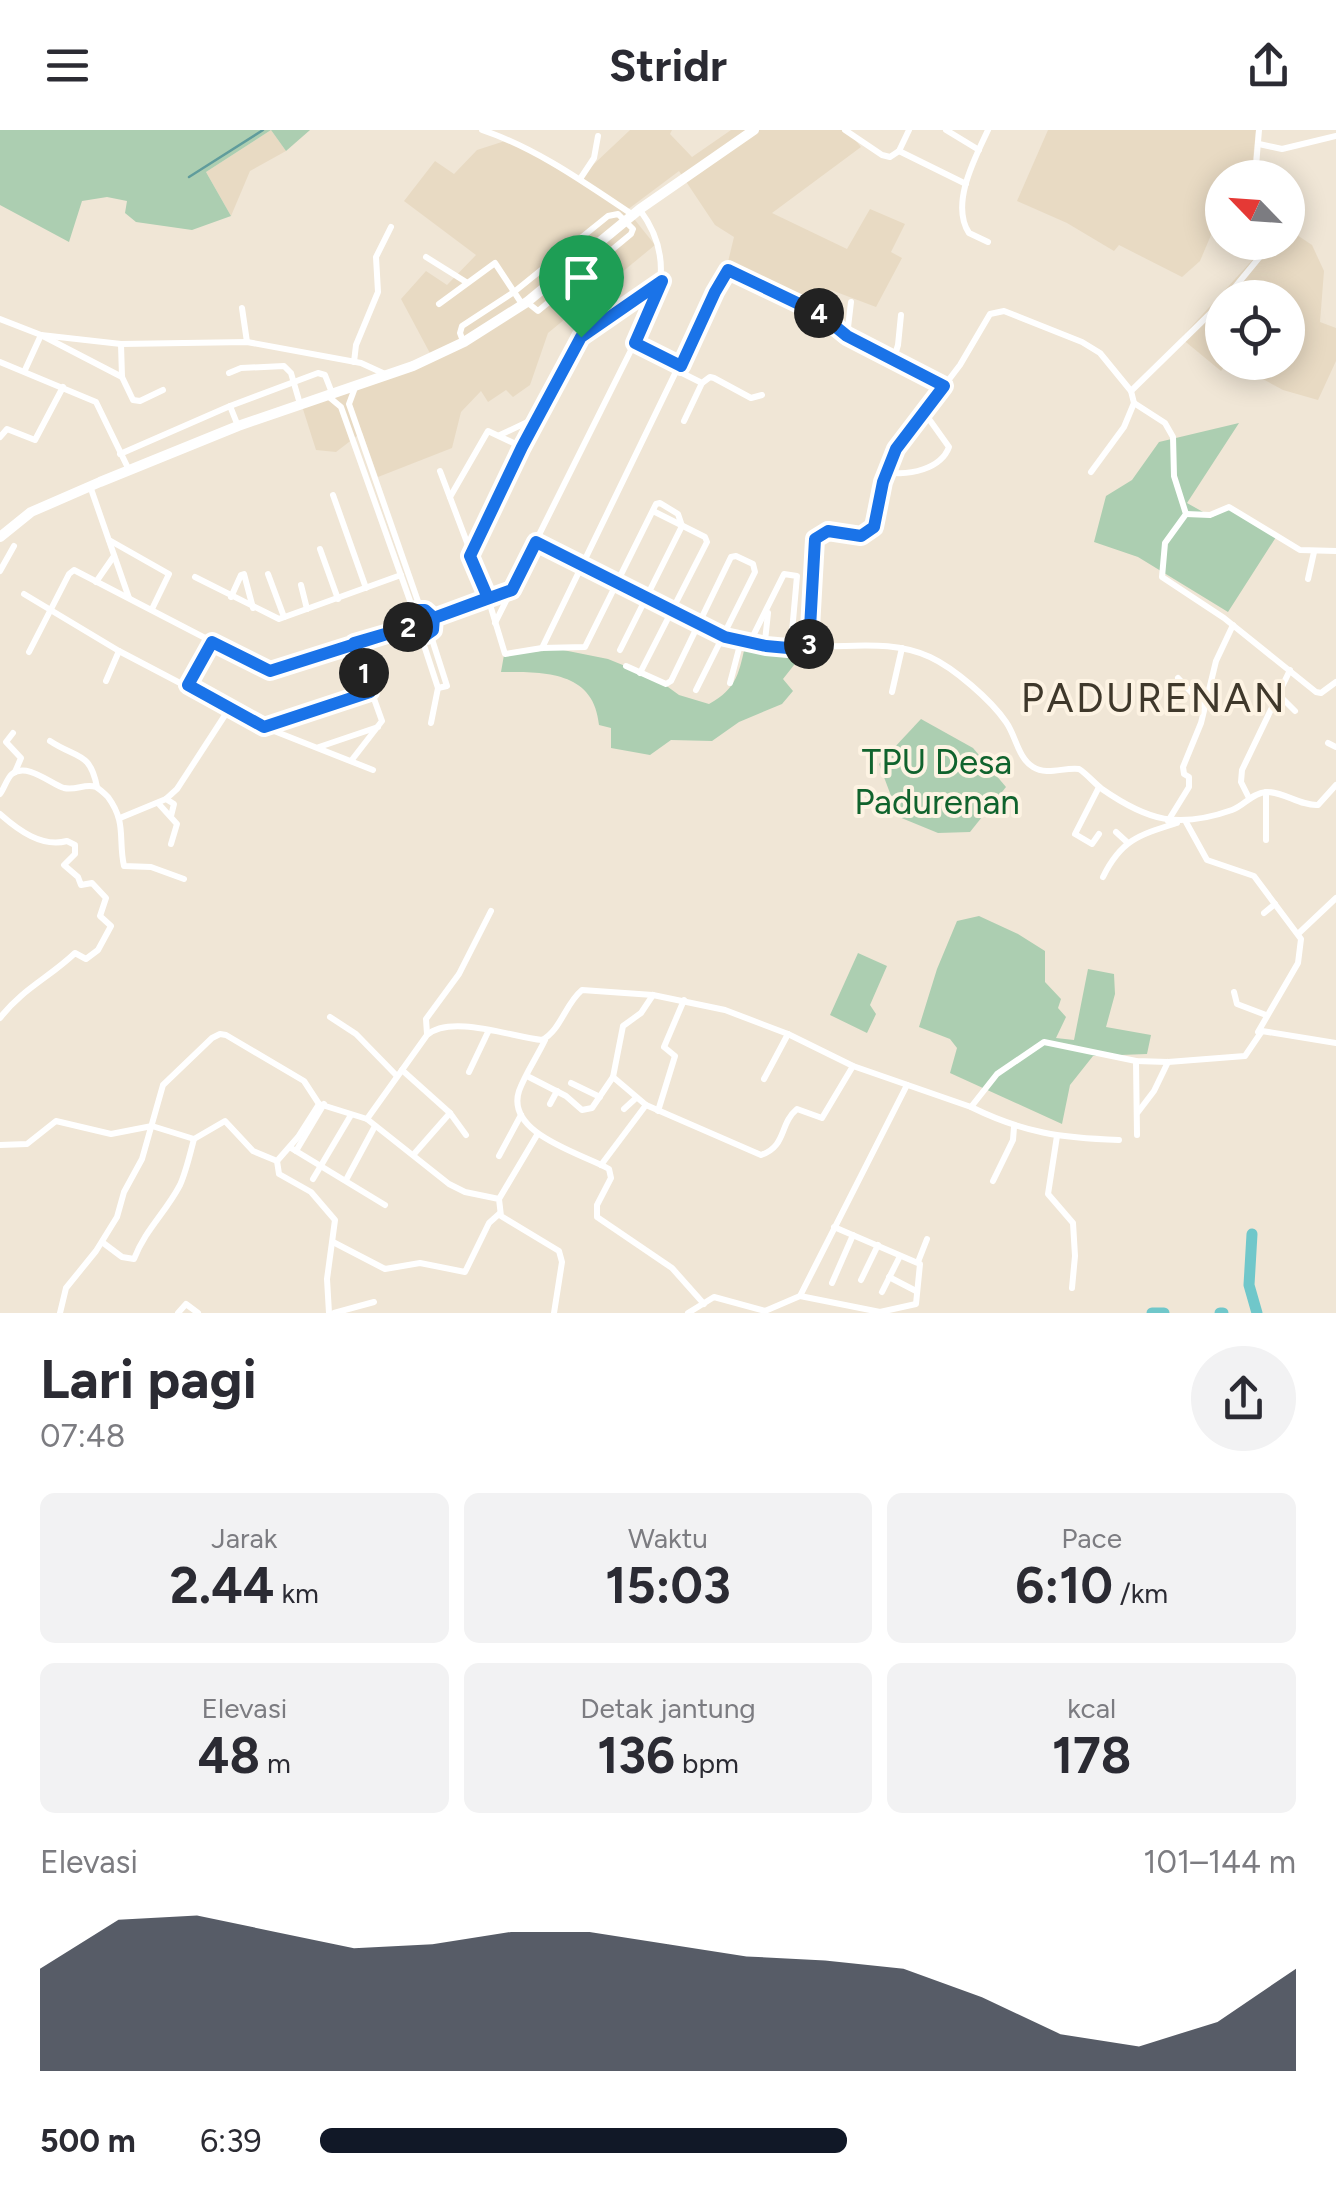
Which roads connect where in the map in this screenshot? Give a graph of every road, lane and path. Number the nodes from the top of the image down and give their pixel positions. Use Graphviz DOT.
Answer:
graph roads {
  1 [pos="482,130"];
  2 [pos="845,130"];
  3 [pos="909,130"];
  4 [pos="946,130"];
  5 [pos="988,130"];
  6 [pos="1259,130"];
  7 [pos="750,131"];
  8 [pos="598,136"];
  9 [pos="1336,136"];
  10 [pos="1259,144"];
  11 [pos="979,150"];
  12 [pos="899,151"];
  13 [pos="1258,160"];
  14 [pos="580,180"];
  15 [pos="966,184"];
  16 [pos="633,214"];
  17 [pos="392,227"];
  18 [pos="988,242"];
  19 [pos="426,257"];
  20 [pos="1257,260"];
  21 [pos="1241,280"];
  22 [pos="662,281"];
  23 [pos="466,282"];
  24 [pos="514,292"];
  25 [pos="851,302"];
  26 [pos="524,303"];
  27 [pos="439,304"];
  28 [pos="242,308"];
  29 [pos="901,315"];
  30 [pos="0,319"];
  31 [pos="1205,319"];
  32 [pos="41,335"];
  33 [pos="847,336"];
  34 [pos="247,342"];
  35 [pos="464,342"];
  36 [pos="635,343"];
  37 [pos="121,344"];
  38 [pos="894,358"];
  39 [pos="0,362"];
  40 [pos="354,362"];
  41 [pos="679,369"];
  42 [pos="25,370"];
  43 [pos="229,373"];
  44 [pos="386,375"];
  45 [pos="122,377"];
  46 [pos="293,382"];
  47 [pos="702,384"];
  48 [pos="356,385"];
  49 [pos="944,386"];
  50 [pos="63,387"];
  51 [pos="163,390"];
  52 [pos="1131,392"];
  53 [pos="329,394"];
  54 [pos="762,395"];
  55 [pos="1134,403"];
  56 [pos="345,405"];
  57 [pos="230,406"];
  58 [pos="300,406"];
  59 [pos="924,412"];
  60 [pos="537,417"];
  61 [pos="684,421"];
  62 [pos="238,426"];
  63 [pos="500,435"];
  64 [pos="0,437"];
  65 [pos="522,447"];
  66 [pos="120,454"];
  67 [pos="128,470"];
  68 [pos="440,471"];
  69 [pos="887,472"];
  70 [pos="1091,472"];
  71 [pos="90,486"];
  72 [pos="333,495"];
  73 [pos="450,498"];
  74 [pos="653,511"];
  75 [pos="1186,514"];
  76 [pos="682,526"];
  77 [pos="0,538"];
  78 [pos="108,540"];
  79 [pos="536,542"];
  80 [pos="14,546"];
  81 [pos="320,549"];
  82 [pos="1336,551"];
  83 [pos="1314,552"];
  84 [pos="114,556"];
  85 [pos="470,556"];
  86 [pos="582,566"];
  87 [pos="0,571"];
  88 [pos="268,574"];
  89 [pos="401,575"];
  90 [pos="195,577"];
  91 [pos="1308,579"];
  92 [pos="96,582"];
  93 [pos="618,583"];
  94 [pos="300,585"];
  95 [pos="366,588"];
  96 [pos="512,590"];
  97 [pos="24,594"];
  98 [pos="231,596"];
  99 [pos="645,597"];
  100 [pos="129,598"];
  101 [pos="488,598"];
  102 [pos="338,599"];
  103 [pos="768,605"];
  104 [pos="253,608"];
  105 [pos="152,609"];
  106 [pos="52,610"];
  107 [pos="307,610"];
  108 [pos="418,611"];
  109 [pos="674,611"];
  110 [pos="284,617"];
  111 [pos="434,618"];
  112 [pos="495,623"];
  113 [pos="699,624"];
  114 [pos="1233,625"];
  115 [pos="409,627"];
  116 [pos="430,633"];
  117 [pos="420,636"];
  118 [pos="724,636"];
  119 [pos="746,641"];
  120 [pos="765,641"];
  121 [pos="212,642"];
  122 [pos="354,643"];
  123 [pos="809,646"];
  124 [pos="542,648"];
  125 [pos="902,648"];
  126 [pos="620,650"];
  127 [pos="119,651"];
  128 [pos="29,652"];
  129 [pos="626,666"];
  130 [pos="1290,670"];
  131 [pos="640,673"];
  132 [pos="1178,678"];
  133 [pos="106,680"];
  134 [pos="1336,682"];
  135 [pos="730,683"];
  136 [pos="188,685"];
  137 [pos="438,688"];
  138 [pos="696,690"];
  139 [pos="370,692"];
  140 [pos="892,692"];
  141 [pos="1278,694"];
  142 [pos="1204,707"];
  143 [pos="229,709"];
  144 [pos="1295,711"];
  145 [pos="431,723"];
  146 [pos="264,727"];
  147 [pos="379,727"];
  148 [pos="13,733"];
  149 [pos="50,741"];
  150 [pos="318,748"];
  151 [pos="351,760"];
  152 [pos="374,770"];
  153 [pos="15,772"];
  154 [pos="1099,786"];
  155 [pos="1336,786"];
  156 [pos="98,788"];
  157 [pos="1266,792"];
  158 [pos="0,794"];
  159 [pos="166,798"];
  160 [pos="1249,798"];
  161 [pos="158,803"];
  162 [pos="0,814"];
  163 [pos="170,816"];
  164 [pos="120,818"];
  165 [pos="1168,821"];
  166 [pos="1182,822"];
  167 [pos="1116,832"];
  168 [pos="1100,834"];
  169 [pos="1266,840"];
  170 [pos="1128,843"];
  171 [pos="171,844"];
  172 [pos="1103,877"];
  173 [pos="184,880"];
  174 [pos="1336,898"];
  175 [pos="1276,904"];
  176 [pos="491,912"];
  177 [pos="1264,914"];
  178 [pos="1298,933"];
  179 [pos="1234,992"];
  180 [pos="652,994"];
  181 [pos="684,1000"];
  182 [pos="1266,1015"];
  183 [pos="330,1017"];
  184 [pos="0,1018"];
  185 [pos="488,1032"];
  186 [pos="1258,1032"];
  187 [pos="788,1034"];
  188 [pos="427,1035"];
  189 [pos="546,1039"];
  190 [pos="1336,1043"];
  191 [pos="1136,1062"];
  192 [pos="1168,1062"];
  193 [pos="853,1066"];
  194 [pos="469,1072"];
  195 [pos="400,1073"];
  196 [pos="527,1076"];
  197 [pos="613,1077"];
  198 [pos="764,1079"];
  199 [pos="570,1083"];
  200 [pos="907,1085"];
  201 [pos="556,1091"];
  202 [pos="600,1097"];
  203 [pos="636,1098"];
  204 [pos="321,1104"];
  205 [pos="550,1104"];
  206 [pos="646,1105"];
  207 [pos="971,1107"];
  208 [pos="624,1108"];
  209 [pos="658,1111"];
  210 [pos="450,1113"];
  211 [pos="1136,1114"];
  212 [pos="351,1115"];
  213 [pos="521,1115"];
  214 [pos="367,1119"];
  215 [pos="152,1126"];
  216 [pos="375,1126"];
  217 [pos="1014,1127"];
  218 [pos="466,1134"];
  219 [pos="537,1135"];
  220 [pos="1137,1135"];
  221 [pos="1058,1136"];
  222 [pos="194,1140"];
  223 [pos="1119,1140"];
  224 [pos="0,1146"];
  225 [pos="294,1149"];
  226 [pos="414,1154"];
  227 [pos="499,1156"];
  228 [pos="278,1160"];
  229 [pos="320,1165"];
  230 [pos="602,1165"];
  231 [pos="313,1179"];
  232 [pos="346,1180"];
  233 [pos="993,1181"];
  234 [pos="499,1199"];
  235 [pos="385,1205"];
  236 [pos="499,1214"];
  237 [pos="834,1227"];
  238 [pos="853,1235"];
  239 [pos="927,1239"];
  240 [pos="102,1242"];
  241 [pos="334,1242"];
  242 [pos="878,1245"];
  243 [pos="900,1256"];
  244 [pos="918,1262"];
  245 [pos="890,1277"];
  246 [pos="861,1280"];
  247 [pos="832,1283"];
  248 [pos="1072,1288"];
  249 [pos="916,1291"];
  250 [pos="882,1292"];
  251 [pos="800,1296"];
  252 [pos="374,1302"];
  253 [pos="706,1306"];
  254 [pos="60,1313"];
  255 [pos="178,1313"];
  256 [pos="198,1313"];
  257 [pos="332,1313"];
  258 [pos="554,1313"];
  259 [pos="688,1313"];
  1 -- 14 [label="street"];
  2 -- 12 [label="street"];
  3 -- 12 [label="street"];
  4 -- 11 [label="street"];
  5 -- 11 [label="street"];
  6 -- 10 [label="street"];
  7 -- 16 [label="main road"];
  8 -- 14 [label="street"];
  9 -- 10 [label="street"];
  10 -- 13 [label="street"];
  11 -- 15 [label="street"];
  12 -- 15 [label="street"];
  14 -- 16 [label="street"];
  15 -- 18 [label="street"];
  16 -- 22 [label="street"];
  16 -- 24 [label="street"];
  16 -- 26 [label="main road"];
  17 -- 40 [label="street"];
  19 -- 23 [label="street"];
  20 -- 21 [label="street"];
  22 -- 36 [label="street"];
  22 -- 60 [label="street"];
  23 -- 24 [label="street"];
  23 -- 27 [label="street"];
  24 -- 26 [label="street"];
  24 -- 35 [label="street"];
  25 -- 33 [label="street"];
  26 -- 35 [label="main road"];
  28 -- 34 [label="street"];
  29 -- 38 [label="street"];
  30 -- 32 [label="street"];
  31 -- 52 [label="street"];
  32 -- 37 [label="street"];
  32 -- 42 [label="street"];
  32 -- 45 [label="street"];
  33 -- 38 [label="street"];
  33 -- 41 [label="street"];
  34 -- 37 [label="street"];
  34 -- 40 [label="street"];
  35 -- 44 [label="main road"];
  36 -- 41 [label="street"];
  36 -- 79 [label="street"];
  37 -- 45 [label="street"];
  38 -- 49 [label="street"];
  39 -- 42 [label="street"];
  40 -- 44 [label="street"];
  41 -- 47 [label="street"];
  41 -- 86 [label="street"];
  42 -- 50 [label="street"];
  43 -- 46 [label="street"];
  44 -- 48 [label="main road"];
  45 -- 51 [label="street"];
  46 -- 53 [label="street"];
  46 -- 57 [label="street"];
  46 -- 58 [label="street"];
  47 -- 54 [label="street"];
  47 -- 61 [label="street"];
  48 -- 53 [label="main road"];
  48 -- 56 [label="street"];
  49 -- 52 [label="street"];
  49 -- 59 [label="street"];
  50 -- 64 [label="street"];
  50 -- 66 [label="street"];
  52 -- 55 [label="street"];
  53 -- 56 [label="street"];
  53 -- 58 [label="main road"];
  55 -- 70 [label="street"];
  55 -- 75 [label="street"];
  56 -- 89 [label="street"];
  56 -- 108 [label="street"];
  57 -- 62 [label="street"];
  57 -- 66 [label="street"];
  58 -- 62 [label="main road"];
  59 -- 69 [label="street"];
  59 -- 69 [label="street"];
  60 -- 63 [label="street"];
  60 -- 65 [label="street"];
  62 -- 67 [label="main road"];
  63 -- 65 [label="street"];
  63 -- 73 [label="street"];
  65 -- 85 [label="street"];
  66 -- 67 [label="street"];
  67 -- 71 [label="main road"];
  68 -- 73 [label="street"];
  69 -- 123 [label="street"];
  71 -- 77 [label="main road"];
  71 -- 78 [label="street"];
  72 -- 95 [label="street"];
  73 -- 85 [label="street"];
  74 -- 76 [label="street"];
  74 -- 76 [label="street"];
  74 -- 93 [label="street"];
  75 -- 83 [label="street"];
  75 -- 114 [label="street"];
  76 -- 99 [label="street"];
  76 -- 109 [label="street"];
  78 -- 84 [label="street"];
  78 -- 105 [label="street"];
  79 -- 86 [label="street"];
  79 -- 96 [label="street"];
  80 -- 87 [label="street"];
  81 -- 102 [label="street"];
  82 -- 83 [label="street"];
  83 -- 91 [label="street"];
  84 -- 92 [label="street"];
  84 -- 100 [label="street"];
  85 -- 101 [label="street"];
  86 -- 93 [label="street"];
  86 -- 124 [label="street"];
  88 -- 110 [label="street"];
  89 -- 95 [label="street"];
  89 -- 108 [label="street"];
  90 -- 98 [label="street"];
  92 -- 100 [label="street"];
  92 -- 106 [label="street"];
  93 -- 99 [label="street"];
  93 -- 124 [label="street"];
  94 -- 107 [label="street"];
  95 -- 102 [label="street"];
  96 -- 101 [label="street"];
  96 -- 112 [label="street"];
  97 -- 106 [label="street"];
  98 -- 104 [label="street"];
  98 -- 104 [label="street"];
  99 -- 109 [label="street"];
  99 -- 126 [label="street"];
  100 -- 105 [label="street"];
  101 -- 111 [label="street"];
  101 -- 112 [label="street"];
  102 -- 107 [label="street"];
  103 -- 119 [label="street"];
  103 -- 120 [label="street"];
  103 -- 120 [label="street"];
  104 -- 110 [label="street"];
  105 -- 121 [label="street"];
  106 -- 127 [label="street"];
  106 -- 128 [label="street"];
  107 -- 110 [label="street"];
  108 -- 111 [label="street"];
  108 -- 115 [label="street"];
  109 -- 113 [label="street"];
  109 -- 131 [label="street"];
  111 -- 116 [label="street"];
  112 -- 124 [label="street"];
  113 -- 118 [label="street"];
  113 -- 118 [label="street"];
  113 -- 131 [label="street"];
  114 -- 130 [label="street"];
  114 -- 142 [label="street"];
  115 -- 117 [label="street"];
  115 -- 122 [label="street"];
  116 -- 117 [label="street"];
  116 -- 137 [label="street"];
  117 -- 137 [label="street"];
  118 -- 119 [label="street"];
  118 -- 138 [label="street"];
  119 -- 120 [label="street"];
  119 -- 123 [label="street"];
  119 -- 135 [label="street"];
  121 -- 122 [label="street"];
  121 -- 136 [label="street"];
  122 -- 139 [label="street"];
  123 -- 125 [label="street"];
  125 -- 140 [label="street"];
  125 -- 154 [label="street"];
  127 -- 133 [label="street"];
  127 -- 136 [label="street"];
  129 -- 131 [label="street"];
  130 -- 134 [label="street"];
  130 -- 141 [label="street"];
  132 -- 142 [label="street"];
  136 -- 143 [label="street"];
  137 -- 145 [label="street"];
  139 -- 146 [label="street"];
  139 -- 147 [label="street"];
  141 -- 144 [label="street"];
  141 -- 160 [label="street"];
  142 -- 165 [label="street"];
  143 -- 146 [label="street"];
  143 -- 159 [label="street"];
  146 -- 150 [label="street"];
  147 -- 150 [label="street"];
  147 -- 151 [label="street"];
  148 -- 153 [label="street"];
  149 -- 156 [label="street"];
  150 -- 151 [label="street"];
  151 -- 152 [label="street"];
  153 -- 156 [label="street"];
  153 -- 158 [label="street"];
  154 -- 165 [label="street"];
  154 -- 168 [label="street"];
  155 -- 157 [label="street"];
  156 -- 164 [label="street"];
  157 -- 160 [label="street"];
  157 -- 169 [label="street"];
  159 -- 161 [label="street"];
  159 -- 163 [label="street"];
  160 -- 166 [label="street"];
  161 -- 163 [label="street"];
  161 -- 164 [label="street"];
  162 -- 184 [label="street"];
  163 -- 171 [label="street"];
  164 -- 173 [label="street"];
  165 -- 166 [label="street"];
  166 -- 170 [label="street"];
  166 -- 175 [label="street"];
  167 -- 170 [label="street"];
  170 -- 172 [label="street"];
  174 -- 178 [label="street"];
  175 -- 177 [label="street"];
  175 -- 178 [label="street"];
  176 -- 188 [label="street"];
  178 -- 182 [label="street"];
  179 -- 182 [label="street"];
  180 -- 181 [label="street"];
  180 -- 189 [label="street"];
  180 -- 197 [label="street"];
  181 -- 187 [label="street"];
  181 -- 209 [label="street"];
  182 -- 186 [label="street"];
  183 -- 195 [label="street"];
  185 -- 188 [label="street"];
  185 -- 189 [label="street"];
  185 -- 194 [label="street"];
  186 -- 190 [label="street"];
  186 -- 192 [label="street"];
  187 -- 193 [label="street"];
  187 -- 198 [label="street"];
  188 -- 195 [label="street"];
  189 -- 196 [label="street"];
  191 -- 192 [label="street"];
  191 -- 207 [label="street"];
  191 -- 211 [label="street"];
  192 -- 211 [label="street"];
  193 -- 200 [label="street"];
  193 -- 209 [label="street"];
  195 -- 210 [label="street"];
  195 -- 214 [label="street"];
  196 -- 201 [label="street"];
  196 -- 213 [label="street"];
  197 -- 202 [label="street"];
  197 -- 203 [label="street"];
  199 -- 202 [label="street"];
  200 -- 207 [label="street"];
  200 -- 237 [label="street"];
  201 -- 202 [label="street"];
  201 -- 205 [label="street"];
  203 -- 206 [label="street"];
  203 -- 208 [label="street"];
  204 -- 212 [label="street"];
  204 -- 215 [label="street"];
  204 -- 225 [label="street"];
  206 -- 209 [label="street"];
  206 -- 230 [label="street"];
  207 -- 217 [label="street"];
  210 -- 218 [label="street"];
  210 -- 226 [label="street"];
  211 -- 220 [label="street"];
  212 -- 214 [label="street"];
  212 -- 229 [label="street"];
  213 -- 219 [label="street"];
  213 -- 227 [label="street"];
  214 -- 216 [label="street"];
  215 -- 222 [label="street"];
  215 -- 224 [label="street"];
  215 -- 240 [label="street"];
  216 -- 226 [label="street"];
  216 -- 232 [label="street"];
  217 -- 221 [label="street"];
  217 -- 233 [label="street"];
  219 -- 230 [label="street"];
  219 -- 234 [label="street"];
  221 -- 223 [label="street"];
  221 -- 248 [label="street"];
  222 -- 228 [label="street"];
  222 -- 240 [label="street"];
  225 -- 228 [label="street"];
  225 -- 229 [label="street"];
  226 -- 234 [label="street"];
  228 -- 241 [label="street"];
  229 -- 231 [label="street"];
  229 -- 232 [label="street"];
  230 -- 253 [label="street"];
  232 -- 235 [label="street"];
  234 -- 236 [label="street"];
  236 -- 241 [label="street"];
  236 -- 258 [label="street"];
  237 -- 238 [label="street"];
  237 -- 251 [label="street"];
  238 -- 242 [label="street"];
  238 -- 247 [label="street"];
  239 -- 244 [label="street"];
  240 -- 254 [label="street"];
  241 -- 257 [label="street"];
  242 -- 243 [label="street"];
  242 -- 246 [label="street"];
  243 -- 244 [label="street"];
  243 -- 245 [label="street"];
  244 -- 249 [label="street"];
  245 -- 249 [label="street"];
  245 -- 250 [label="street"];
  249 -- 251 [label="street"];
  251 -- 253 [label="street"];
  252 -- 257 [label="street"];
  253 -- 259 [label="street"];
  255 -- 256 [label="street"];
}
